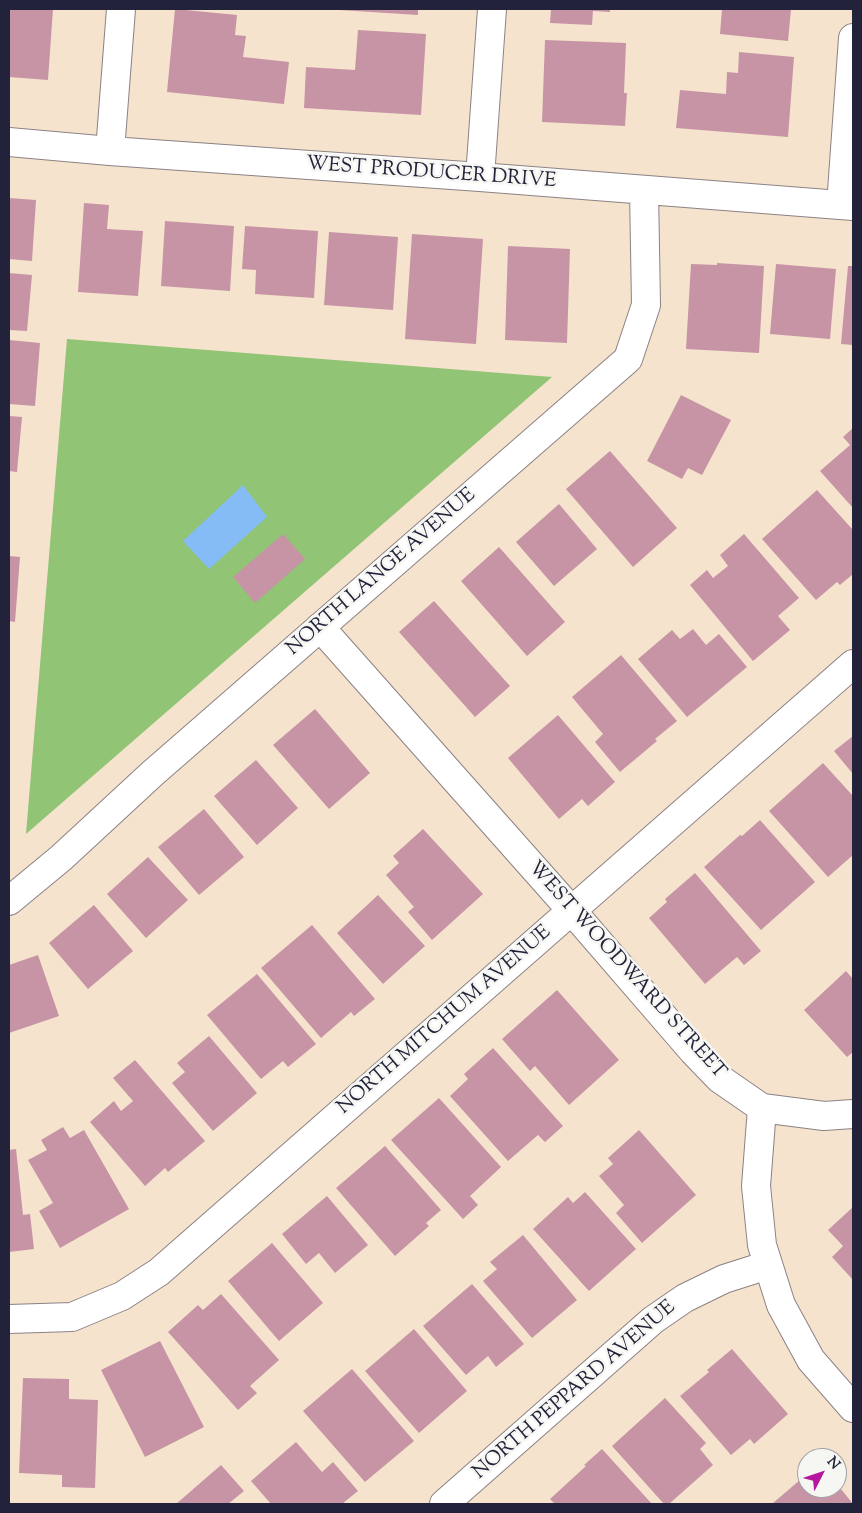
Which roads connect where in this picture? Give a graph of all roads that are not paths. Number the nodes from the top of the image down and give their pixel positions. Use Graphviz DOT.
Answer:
graph roads {
  1 [pos="121,9"];
  2 [pos="492,9"];
  3 [pos="853,38"];
  4 [pos="9,142"];
  5 [pos="110,151"];
  6 [pos="480,177"];
  7 [pos="644,190"];
  8 [pos="847,205"];
  9 [pos="320,627"];
  10 [pos="853,664"];
  11 [pos="9,901"];
  12 [pos="572,911"];
  13 [pos="762,1108"];
  14 [pos="853,1114"];
  15 [pos="768,1265"];
  16 [pos="9,1319"];
  17 [pos="853,1408"];
  18 [pos="444,1504"];
  1 -- 5 [label="street"];
  2 -- 6 [label="street"];
  3 -- 8 [label="street"];
  4 -- 5 [label="street, WEST PRODUCER DRIVE"];
  5 -- 6 [label="street, WEST PRODUCER DRIVE"];
  6 -- 7 [label="street, WEST PRODUCER DRIVE"];
  7 -- 8 [label="street, WEST PRODUCER DRIVE"];
  7 -- 9 [label="street, NORTH LANGE AVENUE"];
  9 -- 11 [label="street, NORTH LANGE AVENUE"];
  9 -- 12 [label="street, WEST WOODWARD STREET"];
  10 -- 12 [label="street, NORTH MITCHUM AVENUE"];
  12 -- 13 [label="street, WEST WOODWARD STREET"];
  12 -- 16 [label="street, NORTH MITCHUM AVENUE"];
  13 -- 14 [label="street"];
  13 -- 15 [label="street"];
  15 -- 17 [label="street"];
  15 -- 18 [label="street, NORTH PEPPARD AVENUE"];
}
